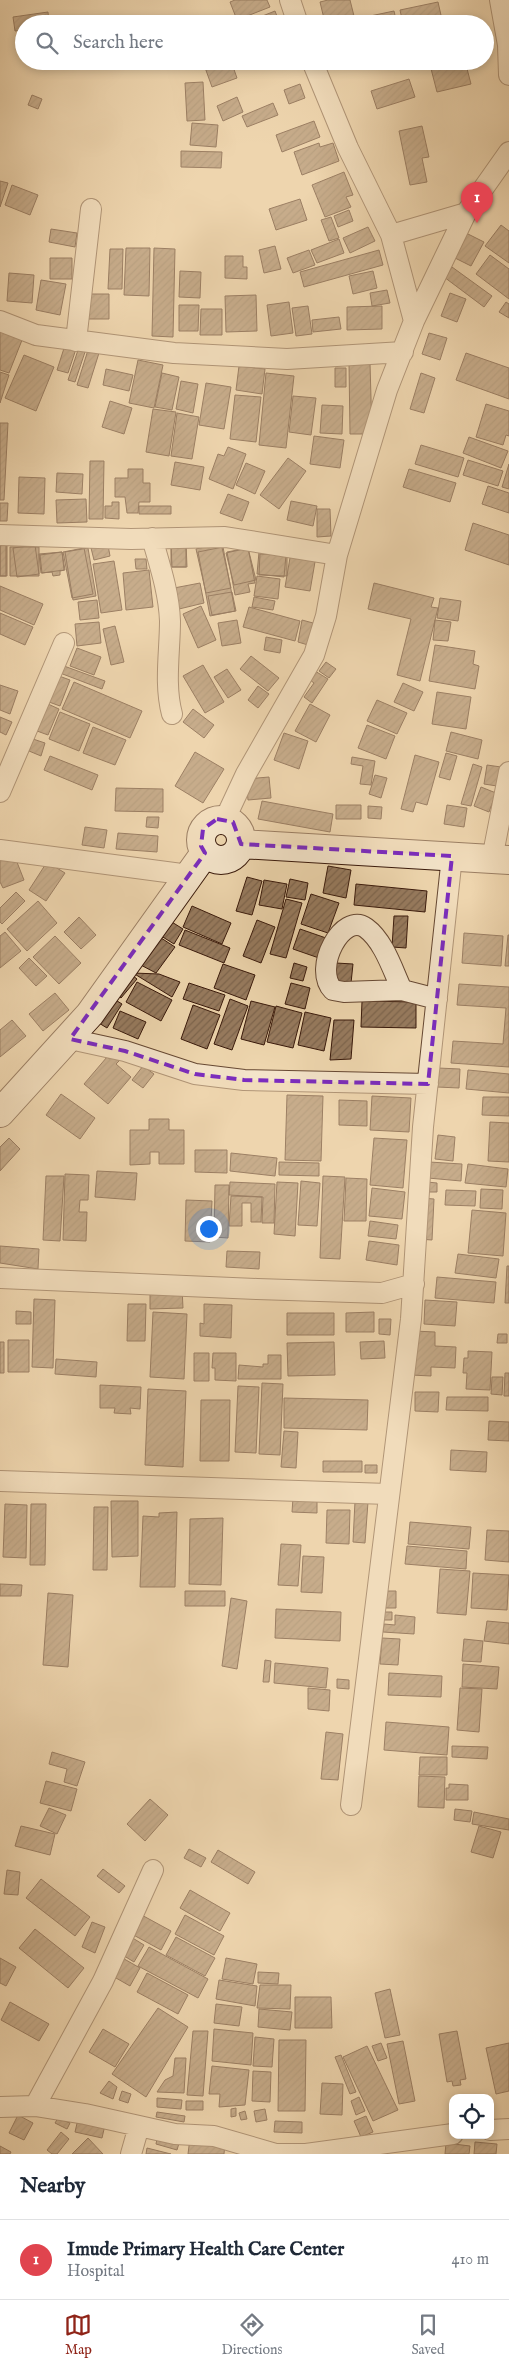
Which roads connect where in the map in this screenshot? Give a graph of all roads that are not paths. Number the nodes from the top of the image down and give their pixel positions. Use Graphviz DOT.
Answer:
graph roads {
  1 [pos="290,0"];
  2 [pos="500,0"];
  3 [pos="295,15"];
  4 [pos="316,70"];
  5 [pos="509,75"];
  6 [pos="509,152"];
  7 [pos="91,209"];
  8 [pos="466,214"];
  9 [pos="391,235"];
  10 [pos="0,321"];
  11 [pos="414,321"];
  12 [pos="76,341"];
  13 [pos="402,352"];
  14 [pos="0,535"];
  15 [pos="152,538"];
  16 [pos="337,555"];
  17 [pos="64,643"];
  18 [pos="172,714"];
  19 [pos="509,772"];
  20 [pos="0,792"];
  21 [pos="225,819"];
  22 [pos="241,844"];
  23 [pos="0,850"];
  24 [pos="205,853"];
  25 [pos="452,856"];
  26 [pos="500,859"];
  27 [pos="189,875"];
  28 [pos="402,990"];
  29 [pos="437,999"];
  30 [pos="70,1039"];
  31 [pos="428,1084"];
  32 [pos="0,1113"];
  33 [pos="0,1278"];
  34 [pos="414,1284"];
  35 [pos="382,1293"];
  36 [pos="411,1319"];
  37 [pos="0,1480"];
  38 [pos="388,1494"];
  39 [pos="351,1805"];
  40 [pos="153,1870"];
  41 [pos="35,2106"];
  42 [pos="0,2107"];
  43 [pos="139,2126"];
  44 [pos="509,2129"];
  45 [pos="494,2130"];
  46 [pos="449,2136"];
  47 [pos="424,2146"];
  48 [pos="248,2150"];
  49 [pos="131,2154"];
  1 -- 3 [label="street"];
  2 -- 5 [label="street"];
  4 -- 9 [label="street"];
  6 -- 8 [label="street"];
  7 -- 12 [label="street"];
  8 -- 9 [label="street"];
  8 -- 11 [label="street"];
  9 -- 11 [label="street"];
  10 -- 12 [label="street"];
  11 -- 13 [label="street"];
  12 -- 13 [label="street"];
  13 -- 16 [label="street"];
  14 -- 15 [label="street"];
  15 -- 16 [label="street"];
  15 -- 18 [label="street"];
  16 -- 21 [label="street"];
  17 -- 20 [label="street"];
  19 -- 26 [label="street"];
  21 -- 22 [label="street"];
  21 -- 24 [label="street"];
  22 -- 24 [label="street"];
  22 -- 25 [label="street"];
  23 -- 27 [label="street"];
  24 -- 27 [label="street"];
  25 -- 26 [label="street"];
  25 -- 29 [label="street"];
  27 -- 30 [label="street"];
  28 -- 29 [label="street"];
  29 -- 31 [label="street"];
  30 -- 31 [label="street"];
  30 -- 32 [label="street"];
  31 -- 34 [label="street"];
  33 -- 35 [label="street"];
  34 -- 35 [label="street"];
  34 -- 36 [label="street"];
  35 -- 36 [label="street"];
  36 -- 38 [label="street"];
  37 -- 38 [label="street"];
  38 -- 39 [label="street"];
  40 -- 41 [label="street"];
  41 -- 42 [label="street"];
  41 -- 43 [label="street"];
  43 -- 48 [label="street"];
  43 -- 49 [label="street"];
  44 -- 45 [label="street"];
  46 -- 47 [label="street"];
  47 -- 48 [label="street"];
}
